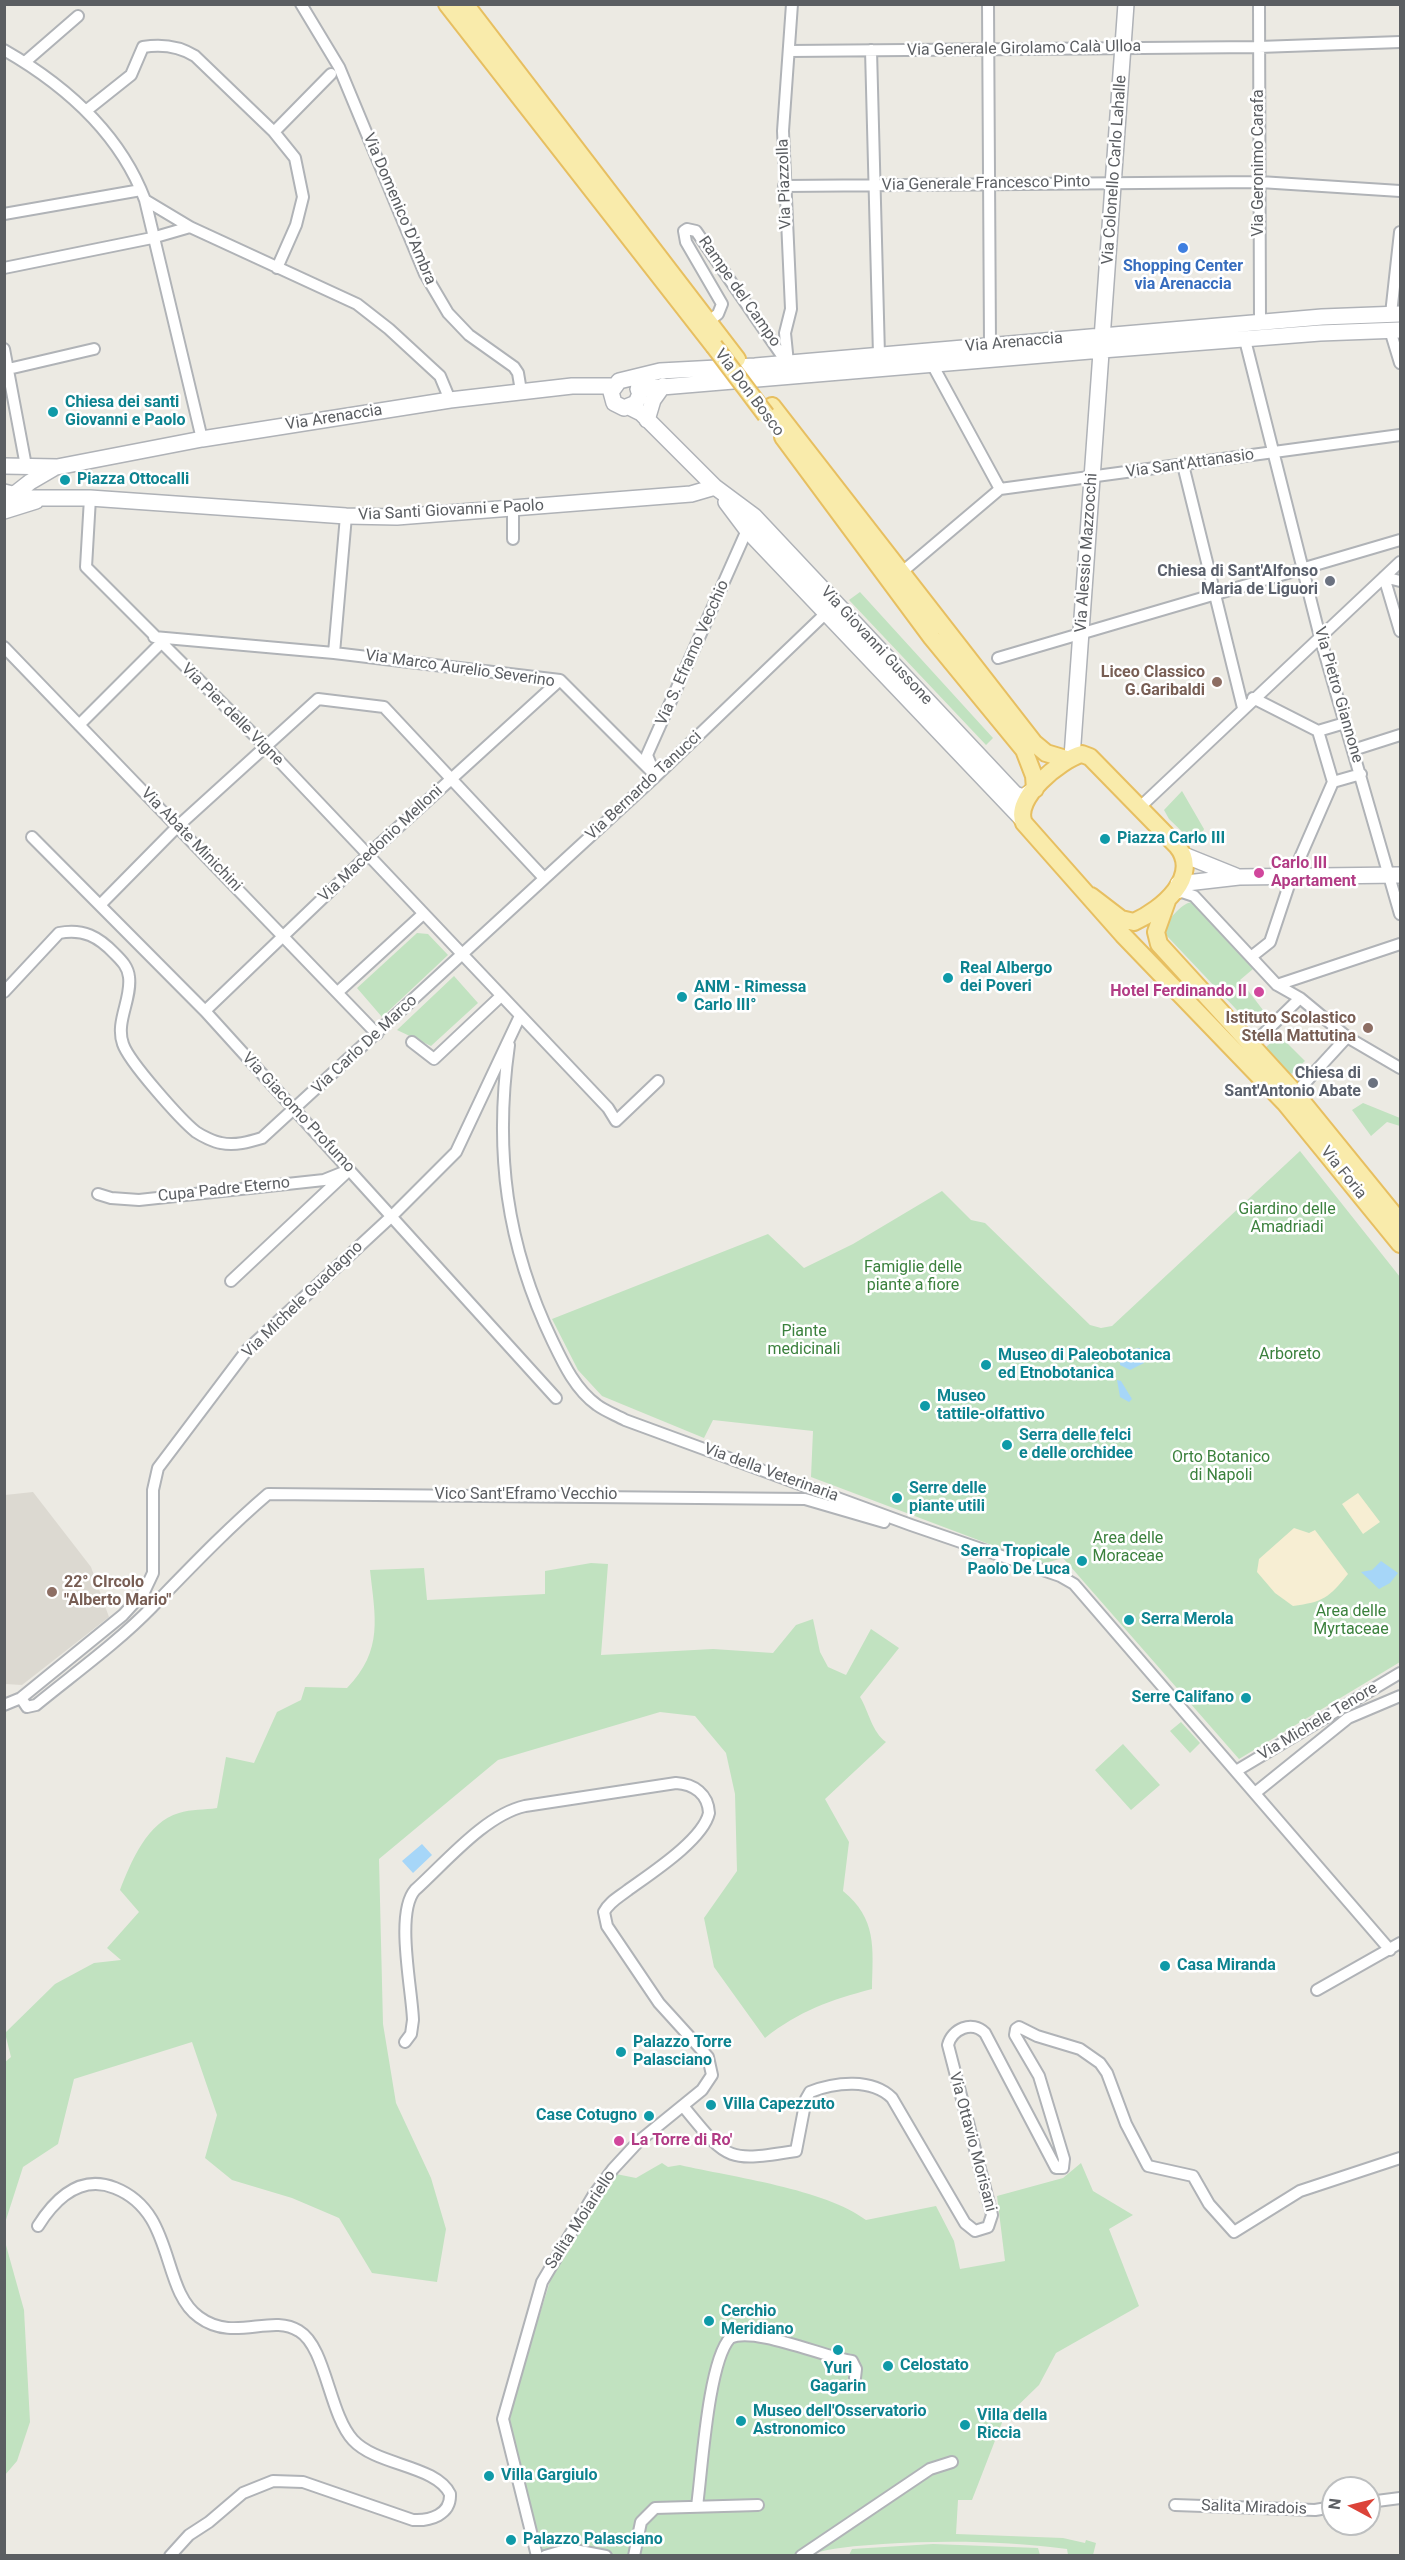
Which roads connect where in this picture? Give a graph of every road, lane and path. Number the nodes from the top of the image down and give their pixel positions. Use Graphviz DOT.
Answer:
graph roads {
  1 [pos="301,4"];
  2 [pos="447,4"];
  3 [pos="465,4"];
  4 [pos="792,4"];
  5 [pos="988,4"];
  6 [pos="1126,4"];
  7 [pos="1259,4"];
  8 [pos="78,16"];
  9 [pos="1401,42"];
  10 [pos="1259,46"];
  11 [pos="1123,48"];
  12 [pos="988,49"];
  13 [pos="4,50"];
  14 [pos="871,50"];
  15 [pos="789,51"];
  16 [pos="26,62"];
  17 [pos="332,74"];
  18 [pos="87,110"];
  19 [pos="274,132"];
  20 [pos="1260,182"];
  21 [pos="1114,183"];
  22 [pos="989,184"];
  23 [pos="784,186"];
  24 [pos="875,186"];
  25 [pos="1401,191"];
  26 [pos="143,195"];
  27 [pos="5,212"];
  28 [pos="190,227"];
  29 [pos="1401,232"];
  30 [pos="152,238"];
  31 [pos="277,267"];
  32 [pos="4,268"];
  33 [pos="1396,314"];
  34 [pos="1260,322"];
  35 [pos="705,325"];
  36 [pos="1395,330"];
  37 [pos="1245,340"];
  38 [pos="1103,343"];
  39 [pos="990,345"];
  40 [pos="4,349"];
  41 [pos="94,349"];
  42 [pos="879,355"];
  43 [pos="788,363"];
  44 [pos="1401,363"];
  45 [pos="932,364"];
  46 [pos="7,370"];
  47 [pos="613,386"];
  48 [pos="663,386"];
  49 [pos="521,391"];
  50 [pos="450,400"];
  51 [pos="637,401"];
  52 [pos="769,410"];
  53 [pos="1401,435"];
  54 [pos="201,439"];
  55 [pos="1272,453"];
  56 [pos="1183,465"];
  57 [pos="4,466"];
  58 [pos="26,466"];
  59 [pos="57,467"];
  60 [pos="1093,478"];
  61 [pos="715,487"];
  62 [pos="1000,489"];
  63 [pos="7,496"];
  64 [pos="90,498"];
  65 [pos="42,499"];
  66 [pos="513,509"];
  67 [pos="4,511"];
  68 [pos="346,516"];
  69 [pos="747,530"];
  70 [pos="513,538"];
  71 [pos="1401,540"];
  72 [pos="1401,562"];
  73 [pos="1302,569"];
  74 [pos="902,572"];
  75 [pos="1384,578"];
  76 [pos="1401,581"];
  77 [pos="1215,594"];
  78 [pos="831,609"];
  79 [pos="1401,631"];
  80 [pos="1082,633"];
  81 [pos="1320,637"];
  82 [pos="157,640"];
  83 [pos="4,647"];
  84 [pos="334,653"];
  85 [pos="998,658"];
  86 [pos="560,680"];
  87 [pos="1253,698"];
  88 [pos="1243,708"];
  89 [pos="1345,723"];
  90 [pos="79,725"];
  91 [pos="1318,731"];
  92 [pos="1401,735"];
  93 [pos="265,746"];
  94 [pos="1353,750"];
  95 [pos="1069,758"];
  96 [pos="1361,774"];
  97 [pos="656,776"];
  98 [pos="451,778"];
  99 [pos="1333,782"];
  100 [pos="1035,789"];
  101 [pos="1139,808"];
  102 [pos="1022,819"];
  103 [pos="177,827"];
  104 [pos="32,837"];
  105 [pos="1184,855"];
  106 [pos="367,856"];
  107 [pos="1394,875"];
  108 [pos="1292,876"];
  109 [pos="1239,877"];
  110 [pos="544,878"];
  111 [pos="1173,891"];
  112 [pos="1091,896"];
  113 [pos="100,904"];
  114 [pos="1401,914"];
  115 [pos="422,915"];
  116 [pos="285,936"];
  117 [pos="1401,944"];
  118 [pos="460,955"];
  119 [pos="1251,957"];
  120 [pos="1277,985"];
  121 [pos="339,991"];
  122 [pos="4,992"];
  123 [pos="501,996"];
  124 [pos="1300,998"];
  125 [pos="205,1011"];
  126 [pos="520,1016"];
  127 [pos="377,1034"];
  128 [pos="1347,1037"];
  129 [pos="412,1042"];
  130 [pos="509,1045"];
  131 [pos="1246,1052"];
  132 [pos="1401,1068"];
  133 [pos="658,1081"];
  134 [pos="1290,1099"];
  135 [pos="294,1111"];
  136 [pos="350,1170"];
  137 [pos="98,1194"];
  138 [pos="393,1215"];
  139 [pos="1401,1222"];
  140 [pos="1401,1244"];
  141 [pos="231,1281"];
  142 [pos="556,1398"];
  143 [pos="911,1525"];
  144 [pos="1401,1673"];
  145 [pos="1401,1696"];
  146 [pos="21,1698"];
  147 [pos="4,1705"];
  148 [pos="1340,1708"];
  149 [pos="1347,1719"];
  150 [pos="1236,1771"];
  151 [pos="1255,1793"];
  152 [pos="1401,1944"];
  153 [pos="1390,1950"];
  154 [pos="1317,1990"];
  155 [pos="405,2042"];
  156 [pos="683,2106"];
  157 [pos="1401,2158"];
  158 [pos="38,2226"];
  159 [pos="855,2379"];
  160 [pos="952,2462"];
  161 [pos="1401,2498"];
  162 [pos="1381,2500"];
  163 [pos="758,2505"];
  164 [pos="1175,2505"];
  165 [pos="697,2506"];
  166 [pos="1321,2509"];
  167 [pos="170,2556"];
  168 [pos="537,2556"];
  169 [pos="545,2556"];
  170 [pos="606,2556"];
  171 [pos="634,2556"];
  172 [pos="801,2556"];
  1 -- 49 [label="street, Via Domenico D'Ambra"];
  2 -- 35 [label="main road, Via Don Bosco"];
  3 -- 35 [label="main road, Via Don Bosco"];
  4 -- 15 [label="street, Via Piazzolla"];
  5 -- 12 [label="street"];
  6 -- 11 [label="main road, Via Colonello Carlo Lahalle"];
  7 -- 10 [label="street, Via Geronimo Carafa"];
  8 -- 16 [label="street"];
  9 -- 10 [label="street, Via Generale Girolamo Calà Ulloa"];
  10 -- 11 [label="street, Via Generale Girolamo Calà Ulloa"];
  10 -- 20 [label="street, Via Geronimo Carafa"];
  11 -- 12 [label="street, Via Generale Girolamo Calà Ulloa"];
  11 -- 21 [label="main road, Via Colonello Carlo Lahalle"];
  12 -- 14 [label="street, Via Generale Girolamo Calà Ulloa"];
  12 -- 22 [label="street"];
  13 -- 16 [label="street"];
  14 -- 15 [label="street, Via Generale Girolamo Calà Ulloa"];
  14 -- 24 [label="street"];
  15 -- 23 [label="street, Via Piazzolla"];
  16 -- 18 [label="street"];
  17 -- 19 [label="street"];
  18 -- 19 [label="street"];
  18 -- 26 [label="street"];
  19 -- 31 [label="street"];
  20 -- 21 [label="street, Via Generale Francesco Pinto"];
  20 -- 25 [label="street, Via Generale Francesco Pinto"];
  20 -- 34 [label="street, Via Geronimo Carafa"];
  21 -- 22 [label="street, Via Generale Francesco Pinto"];
  21 -- 38 [label="main road, Via Colonello Carlo Lahalle"];
  22 -- 24 [label="street, Via Generale Francesco Pinto"];
  22 -- 39 [label="street"];
  23 -- 24 [label="street, Via Generale Francesco Pinto"];
  23 -- 43 [label="street, Via Piazzolla"];
  24 -- 42 [label="street"];
  26 -- 27 [label="street"];
  26 -- 28 [label="street"];
  26 -- 30 [label="street"];
  28 -- 30 [label="street"];
  28 -- 31 [label="street"];
  29 -- 33 [label="street"];
  30 -- 32 [label="street"];
  30 -- 54 [label="street"];
  31 -- 50 [label="street"];
  33 -- 34 [label="main road, Via Arenaccia"];
  34 -- 38 [label="main road, Via Arenaccia"];
  35 -- 43 [label="street, Rampe del Campo"];
  35 -- 52 [label="main road, Via Don Bosco"];
  35 -- 52 [label="main road, Via Don Bosco, bridge"];
  36 -- 37 [label="main road, Via Arenaccia"];
  36 -- 44 [label="street"];
  37 -- 38 [label="main road, Via Arenaccia"];
  37 -- 55 [label="street, Via Pietro Giannone"];
  38 -- 39 [label="main road, Via Arenaccia"];
  38 -- 45 [label="main road, Via Arenaccia"];
  38 -- 60 [label="main road, Via Alessio Mazzocchi"];
  39 -- 42 [label="main road, Via Arenaccia"];
  40 -- 46 [label="street"];
  41 -- 46 [label="street"];
  42 -- 43 [label="main road, Via Arenaccia"];
  43 -- 51 [label="main road, Via Arenaccia"];
  45 -- 48 [label="main road, Via Arenaccia"];
  45 -- 62 [label="street"];
  46 -- 58 [label="street"];
  47 -- 49 [label="main road, Via Arenaccia"];
  47 -- 51 [label="main road, Via Arenaccia"];
  47 -- 51 [label="main road, Via Giovanni Gussone"];
  48 -- 51 [label="main road, Via Arenaccia"];
  48 -- 51 [label="main road"];
  49 -- 50 [label="main road, Via Arenaccia"];
  50 -- 54 [label="main road, Via Arenaccia"];
  51 -- 61 [label="main road, Via Giovanni Gussone"];
  52 -- 74 [label="main road, Via Don Bosco"];
  52 -- 100 [label="main road, Via Don Bosco"];
  53 -- 55 [label="street, Via Sant'Attanasio"];
  54 -- 59 [label="main road, Via Arenaccia"];
  55 -- 56 [label="street, Via Sant'Attanasio"];
  55 -- 73 [label="street, Via Pietro Giannone"];
  56 -- 60 [label="street, Via Sant'Attanasio"];
  56 -- 77 [label="street"];
  57 -- 58 [label="main road"];
  58 -- 59 [label="main road"];
  59 -- 63 [label="main road"];
  60 -- 62 [label="street, Via Sant'Attanasio"];
  60 -- 80 [label="main road, Via Alessio Mazzocchi"];
  61 -- 66 [label="main road, Via Santi Giovanni e Paolo"];
  61 -- 69 [label="main road, Via Giovanni Gussone"];
  61 -- 78 [label="main road, Via Giovanni Gussone"];
  62 -- 74 [label="street"];
  63 -- 65 [label="main road"];
  64 -- 65 [label="main road, Via Santi Giovanni e Paolo"];
  64 -- 68 [label="main road, Via Santi Giovanni e Paolo"];
  64 -- 82 [label="street, Via Pier delle Vigne"];
  65 -- 67 [label="main road"];
  66 -- 68 [label="main road, Via Santi Giovanni e Paolo"];
  66 -- 70 [label="street"];
  68 -- 84 [label="street"];
  69 -- 78 [label="main road, Via Giovanni Gussone"];
  69 -- 97 [label="street, Via S. Eframo Vecchio"];
  71 -- 73 [label="street"];
  72 -- 75 [label="street"];
  73 -- 77 [label="street"];
  73 -- 81 [label="street, Via Pietro Giannone"];
  74 -- 95 [label="main road, Via Don Bosco"];
  75 -- 76 [label="street"];
  75 -- 79 [label="street"];
  75 -- 81 [label="street"];
  77 -- 80 [label="street"];
  77 -- 88 [label="street"];
  78 -- 97 [label="street, Via Bernardo Tanucci"];
  78 -- 100 [label="main road, Via Giovanni Gussone"];
  78 -- 102 [label="main road, Via Giovanni Gussone"];
  80 -- 85 [label="street"];
  80 -- 95 [label="main road, Via Alessio Mazzocchi"];
  81 -- 87 [label="street"];
  81 -- 89 [label="street, Via Pietro Giannone"];
  82 -- 84 [label="street, Via Marco Aurelio Severino"];
  82 -- 90 [label="street"];
  82 -- 93 [label="street, Via Pier delle Vigne"];
  83 -- 90 [label="street, Via Abate Minichini"];
  84 -- 86 [label="street, Via Marco Aurelio Severino"];
  86 -- 97 [label="street, Via Marco Aurelio Severino"];
  86 -- 98 [label="street, Via Macedonio Melloni"];
  87 -- 88 [label="street"];
  87 -- 91 [label="street"];
  88 -- 101 [label="street"];
  89 -- 91 [label="street"];
  89 -- 94 [label="street, Via Pietro Giannone"];
  90 -- 103 [label="street, Via Abate Minichini"];
  91 -- 99 [label="street"];
  92 -- 94 [label="street"];
  93 -- 98 [label="street"];
  93 -- 103 [label="street"];
  93 -- 106 [label="street, Via Pier delle Vigne"];
  94 -- 96 [label="street, Via Pietro Giannone"];
  95 -- 100 [label="main road"];
  95 -- 101 [label="main road"];
  96 -- 99 [label="street"];
  96 -- 107 [label="street, Via Pietro Giannone"];
  97 -- 110 [label="street, Via Bernardo Tanucci"];
  98 -- 106 [label="street, Via Macedonio Melloni"];
  98 -- 110 [label="street"];
  99 -- 108 [label="street"];
  100 -- 102 [label="main road"];
  101 -- 105 [label="main road"];
  102 -- 112 [label="main road"];
  103 -- 113 [label="street"];
  103 -- 116 [label="street, Via Abate Minichini"];
  104 -- 113 [label="street, Via Giacomo Profumo"];
  105 -- 109 [label="main road"];
  105 -- 111 [label="main road"];
  106 -- 115 [label="street, Via Pier delle Vigne"];
  106 -- 116 [label="street, Via Macedonio Melloni"];
  107 -- 108 [label="main road"];
  107 -- 114 [label="street, Via Pietro Giannone"];
  108 -- 109 [label="main road"];
  108 -- 119 [label="street"];
  109 -- 111 [label="main road"];
  110 -- 118 [label="street, Via Bernardo Tanucci"];
  111 -- 112 [label="main road"];
  111 -- 119 [label="street"];
  111 -- 131 [label="main road"];
  112 -- 131 [label="main road"];
  113 -- 125 [label="street, Via Giacomo Profumo"];
  115 -- 118 [label="street, Via Pier delle Vigne"];
  115 -- 121 [label="street"];
  116 -- 121 [label="street, Via Abate Minichini"];
  116 -- 125 [label="street, Via Macedonio Melloni"];
  117 -- 120 [label="street"];
  118 -- 123 [label="street, Via Pier delle Vigne"];
  118 -- 127 [label="street, Via Carlo De Marco"];
  119 -- 120 [label="street"];
  120 -- 124 [label="street"];
  121 -- 127 [label="street, Via Abate Minichini"];
  122 -- 135 [label="street, Via Carlo De Marco"];
  123 -- 126 [label="street"];
  123 -- 129 [label="street"];
  124 -- 128 [label="street"];
  124 -- 131 [label="street"];
  125 -- 135 [label="street, Via Giacomo Profumo"];
  126 -- 130 [label="street"];
  126 -- 133 [label="street"];
  127 -- 135 [label="street, Via Carlo De Marco"];
  128 -- 132 [label="street"];
  128 -- 134 [label="street"];
  130 -- 138 [label="street, Via Michele Guadagno"];
  130 -- 143 [label="street, Via della Veterinaria"];
  131 -- 134 [label="main road, Via Foria"];
  134 -- 139 [label="main road, Via Foria"];
  134 -- 140 [label="main road, Via Foria"];
  135 -- 136 [label="street, Via Giacomo Profumo"];
  136 -- 137 [label="street, Cupa Padre Eterno"];
  136 -- 138 [label="street, Via Giacomo Profumo"];
  136 -- 141 [label="street"];
  138 -- 142 [label="street, Via Giacomo Profumo"];
  138 -- 146 [label="street, Via Michele Guadagno"];
  143 -- 146 [label="street, Vico Sant'Eframo Vecchio"];
  143 -- 150 [label="street, Via della Veterinaria"];
  144 -- 148 [label="street, Via Michele Tenore"];
  145 -- 149 [label="street"];
  146 -- 147 [label="street"];
  148 -- 149 [label="street"];
  148 -- 150 [label="street, Via Michele Tenore"];
  149 -- 151 [label="street"];
  150 -- 151 [label="street, Via della Veterinaria"];
  151 -- 153 [label="street, Via della Veterinaria"];
  152 -- 153 [label="street"];
  153 -- 154 [label="street"];
  155 -- 156 [label="street, Salita Moiariello"];
  156 -- 157 [label="street, Via Ottavio Morisani"];
  156 -- 168 [label="street, Salita Moiariello"];
  158 -- 167 [label="street"];
  159 -- 165 [label="street"];
  160 -- 172 [label="street"];
  161 -- 162 [label="street"];
  163 -- 165 [label="street"];
  164 -- 166 [label="street, Salita Miradois"];
  165 -- 171 [label="street"];
  169 -- 170 [label="street"];
}
